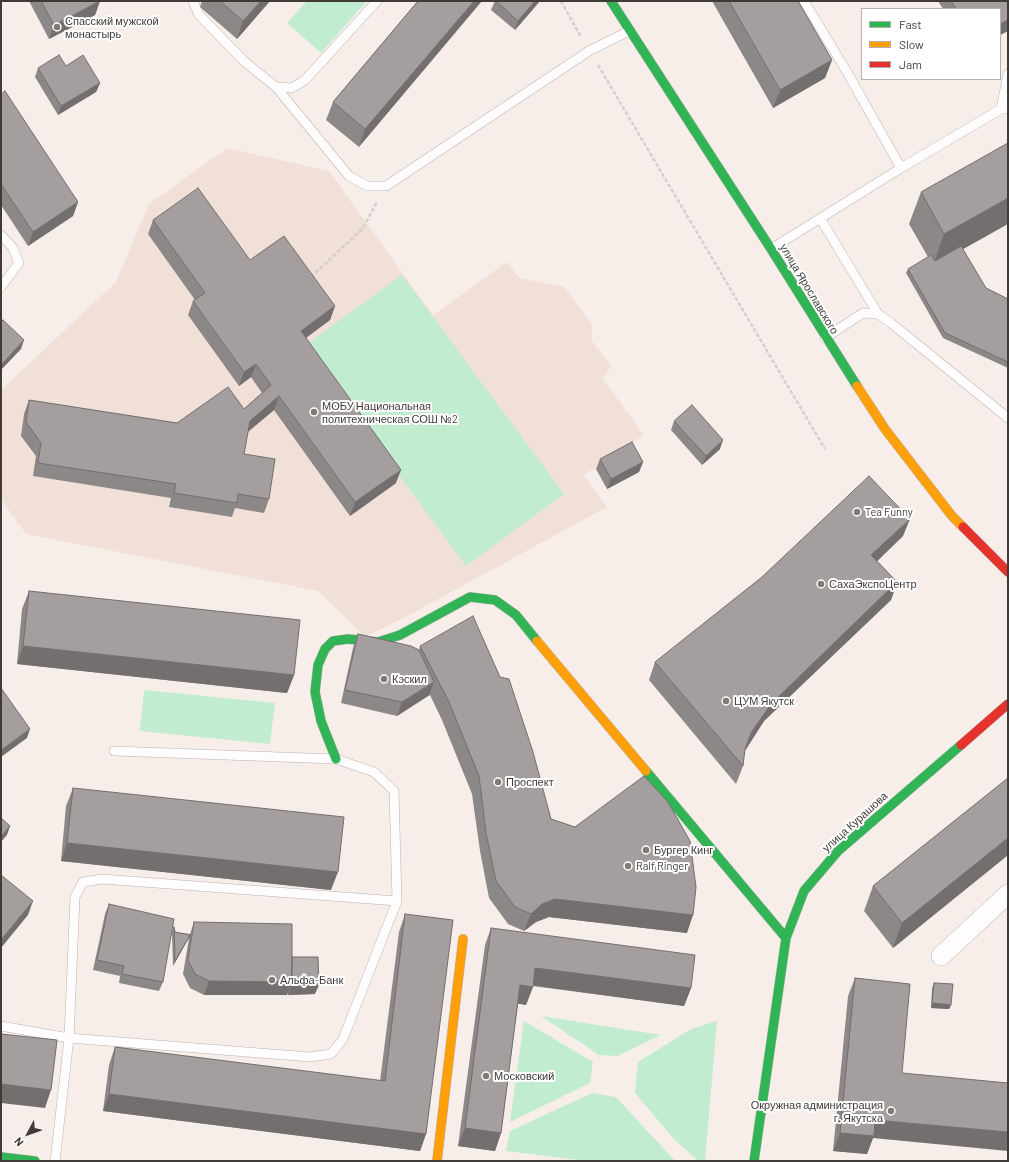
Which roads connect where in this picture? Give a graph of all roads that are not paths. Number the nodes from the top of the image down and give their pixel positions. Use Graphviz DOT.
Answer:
graph roads {
  1 [pos="193,1"];
  2 [pos="377,1"];
  3 [pos="611,1"];
  4 [pos="804,1"];
  5 [pos="629,31"];
  6 [pos="1008,74"];
  7 [pos="276,87"];
  8 [pos="1005,109"];
  9 [pos="901,168"];
  10 [pos="820,218"];
  11 [pos="1,235"];
  12 [pos="771,249"];
  13 [pos="1,287"];
  14 [pos="878,314"];
  15 [pos="825,338"];
  16 [pos="1008,418"];
  17 [pos="1008,572"];
  18 [pos="1008,704"];
  19 [pos="114,751"];
  20 [pos="336,759"];
  21 [pos="1008,894"];
  22 [pos="397,901"];
  23 [pos="786,938"];
  24 [pos="462,939"];
  25 [pos="941,956"];
  26 [pos="1,1026"];
  27 [pos="69,1038"];
  28 [pos="1,1157"];
  29 [pos="35,1161"];
  30 [pos="55,1161"];
  31 [pos="437,1161"];
  32 [pos="754,1161"];
  1 -- 7 [label="lane"];
  2 -- 7 [label="lane"];
  3 -- 5 [label="street, улица Ярославского"];
  4 -- 9 [label="lane"];
  5 -- 7 [label="lane"];
  5 -- 12 [label="street, улица Ярославского"];
  6 -- 8 [label="lane"];
  8 -- 9 [label="lane"];
  9 -- 10 [label="lane"];
  10 -- 12 [label="lane"];
  10 -- 14 [label="lane"];
  11 -- 13 [label="lane"];
  12 -- 15 [label="street, улица Ярославского"];
  14 -- 15 [label="lane"];
  14 -- 16 [label="lane"];
  15 -- 17 [label="street, улица Ярославского"];
  18 -- 23 [label="street, улица Курашова"];
  19 -- 20 [label="lane"];
  20 -- 22 [label="lane"];
  20 -- 23 [label="street"];
  21 -- 25 [label="street"];
  22 -- 27 [label="lane"];
  22 -- 27 [label="lane"];
  23 -- 32 [label="street, улица Курашова"];
  24 -- 31 [label="street"];
  26 -- 27 [label="lane"];
  27 -- 30 [label="lane"];
  28 -- 29 [label="street"];
}
